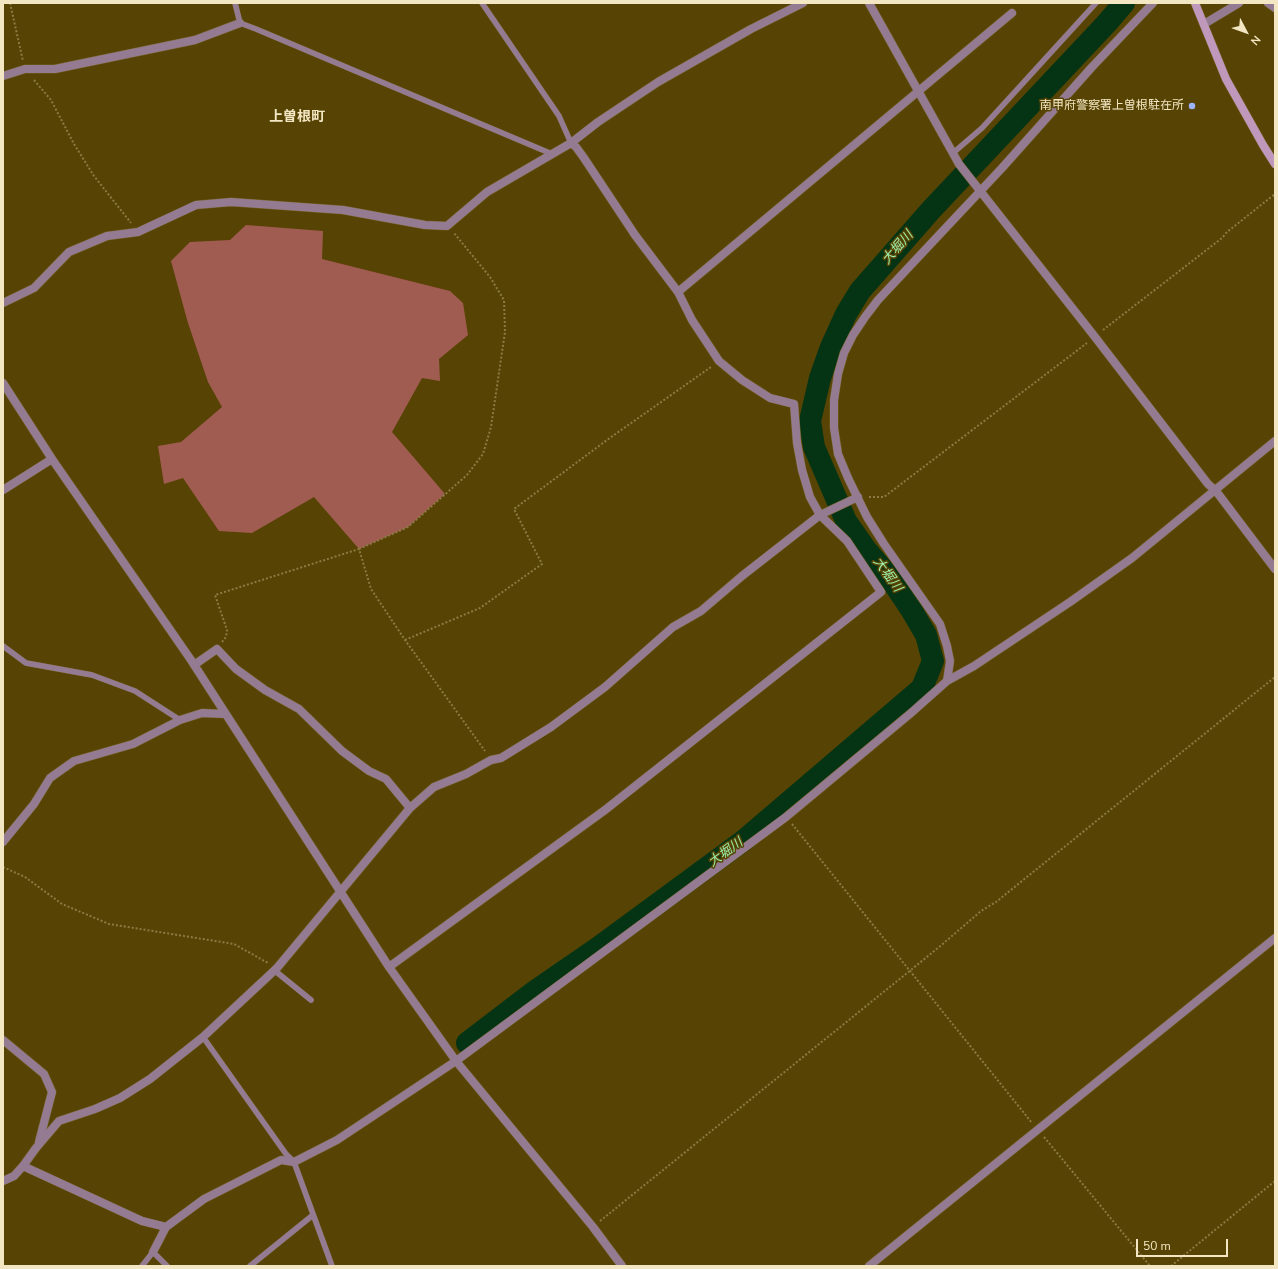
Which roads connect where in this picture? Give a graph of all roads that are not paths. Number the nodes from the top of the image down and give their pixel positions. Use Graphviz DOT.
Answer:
graph roads {
  1 [pos="234,3"];
  2 [pos="482,3"];
  3 [pos="803,3"];
  4 [pos="869,3"];
  5 [pos="1096,3"];
  6 [pos="1153,3"];
  7 [pos="1195,3"];
  8 [pos="1239,3"];
  9 [pos="1268,3"];
  10 [pos="1275,8"];
  11 [pos="1012,13"];
  12 [pos="240,23"];
  13 [pos="1204,24"];
  14 [pos="3,76"];
  15 [pos="919,91"];
  16 [pos="571,143"];
  17 [pos="953,153"];
  18 [pos="552,154"];
  19 [pos="1275,164"];
  20 [pos="980,191"];
  21 [pos="678,292"];
  22 [pos="3,303"];
  23 [pos="3,383"];
  24 [pos="1275,441"];
  25 [pos="52,459"];
  26 [pos="3,490"];
  27 [pos="1216,490"];
  28 [pos="857,497"];
  29 [pos="820,514"];
  30 [pos="1275,569"];
  31 [pos="3,646"];
  32 [pos="194,665"];
  33 [pos="947,681"];
  34 [pos="226,714"];
  35 [pos="180,720"];
  36 [pos="410,808"];
  37 [pos="3,842"];
  38 [pos="340,892"];
  39 [pos="1275,938"];
  40 [pos="389,967"];
  41 [pos="275,969"];
  42 [pos="311,1000"];
  43 [pos="203,1037"];
  44 [pos="3,1040"];
  45 [pos="456,1061"];
  46 [pos="36,1148"];
  47 [pos="294,1162"];
  48 [pos="23,1166"];
  49 [pos="3,1181"];
  50 [pos="313,1215"];
  51 [pos="166,1227"];
  52 [pos="153,1252"];
  53 [pos="142,1266"];
  54 [pos="167,1266"];
  55 [pos="250,1266"];
  56 [pos="332,1266"];
  57 [pos="622,1266"];
  58 [pos="869,1266"];
  1 -- 12 [label="lane"];
  2 -- 16 [label="lane"];
  3 -- 16 [label="street"];
  4 -- 15 [label="street"];
  5 -- 17 [label="lane"];
  6 -- 20 [label="street"];
  7 -- 13 [label="main road"];
  8 -- 13 [label="street"];
  9 -- 10 [label="street"];
  11 -- 15 [label="street"];
  12 -- 14 [label="street"];
  12 -- 18 [label="lane"];
  13 -- 19 [label="main road"];
  15 -- 17 [label="street"];
  15 -- 21 [label="street"];
  16 -- 18 [label="street"];
  16 -- 21 [label="street"];
  17 -- 20 [label="street"];
  18 -- 22 [label="street"];
  20 -- 27 [label="street"];
  20 -- 28 [label="street"];
  21 -- 29 [label="street"];
  23 -- 25 [label="street"];
  24 -- 27 [label="street"];
  25 -- 26 [label="street"];
  25 -- 32 [label="street"];
  27 -- 30 [label="street"];
  27 -- 33 [label="street"];
  28 -- 29 [label="street"];
  28 -- 33 [label="street"];
  29 -- 36 [label="street"];
  29 -- 40 [label="street"];
  31 -- 35 [label="lane"];
  32 -- 34 [label="street"];
  32 -- 36 [label="street"];
  33 -- 45 [label="street"];
  34 -- 35 [label="street"];
  34 -- 38 [label="street"];
  35 -- 37 [label="street"];
  36 -- 38 [label="street"];
  38 -- 40 [label="street"];
  38 -- 41 [label="street"];
  39 -- 58 [label="street"];
  40 -- 45 [label="street"];
  41 -- 42 [label="lane"];
  41 -- 43 [label="street"];
  43 -- 46 [label="street"];
  43 -- 47 [label="lane"];
  44 -- 46 [label="street"];
  45 -- 47 [label="street"];
  45 -- 57 [label="street"];
  46 -- 48 [label="street"];
  47 -- 50 [label="lane"];
  47 -- 51 [label="street"];
  48 -- 49 [label="street"];
  48 -- 51 [label="street"];
  50 -- 55 [label="lane"];
  50 -- 56 [label="lane"];
  51 -- 52 [label="street"];
  52 -- 53 [label="lane"];
  52 -- 54 [label="lane"];
}
